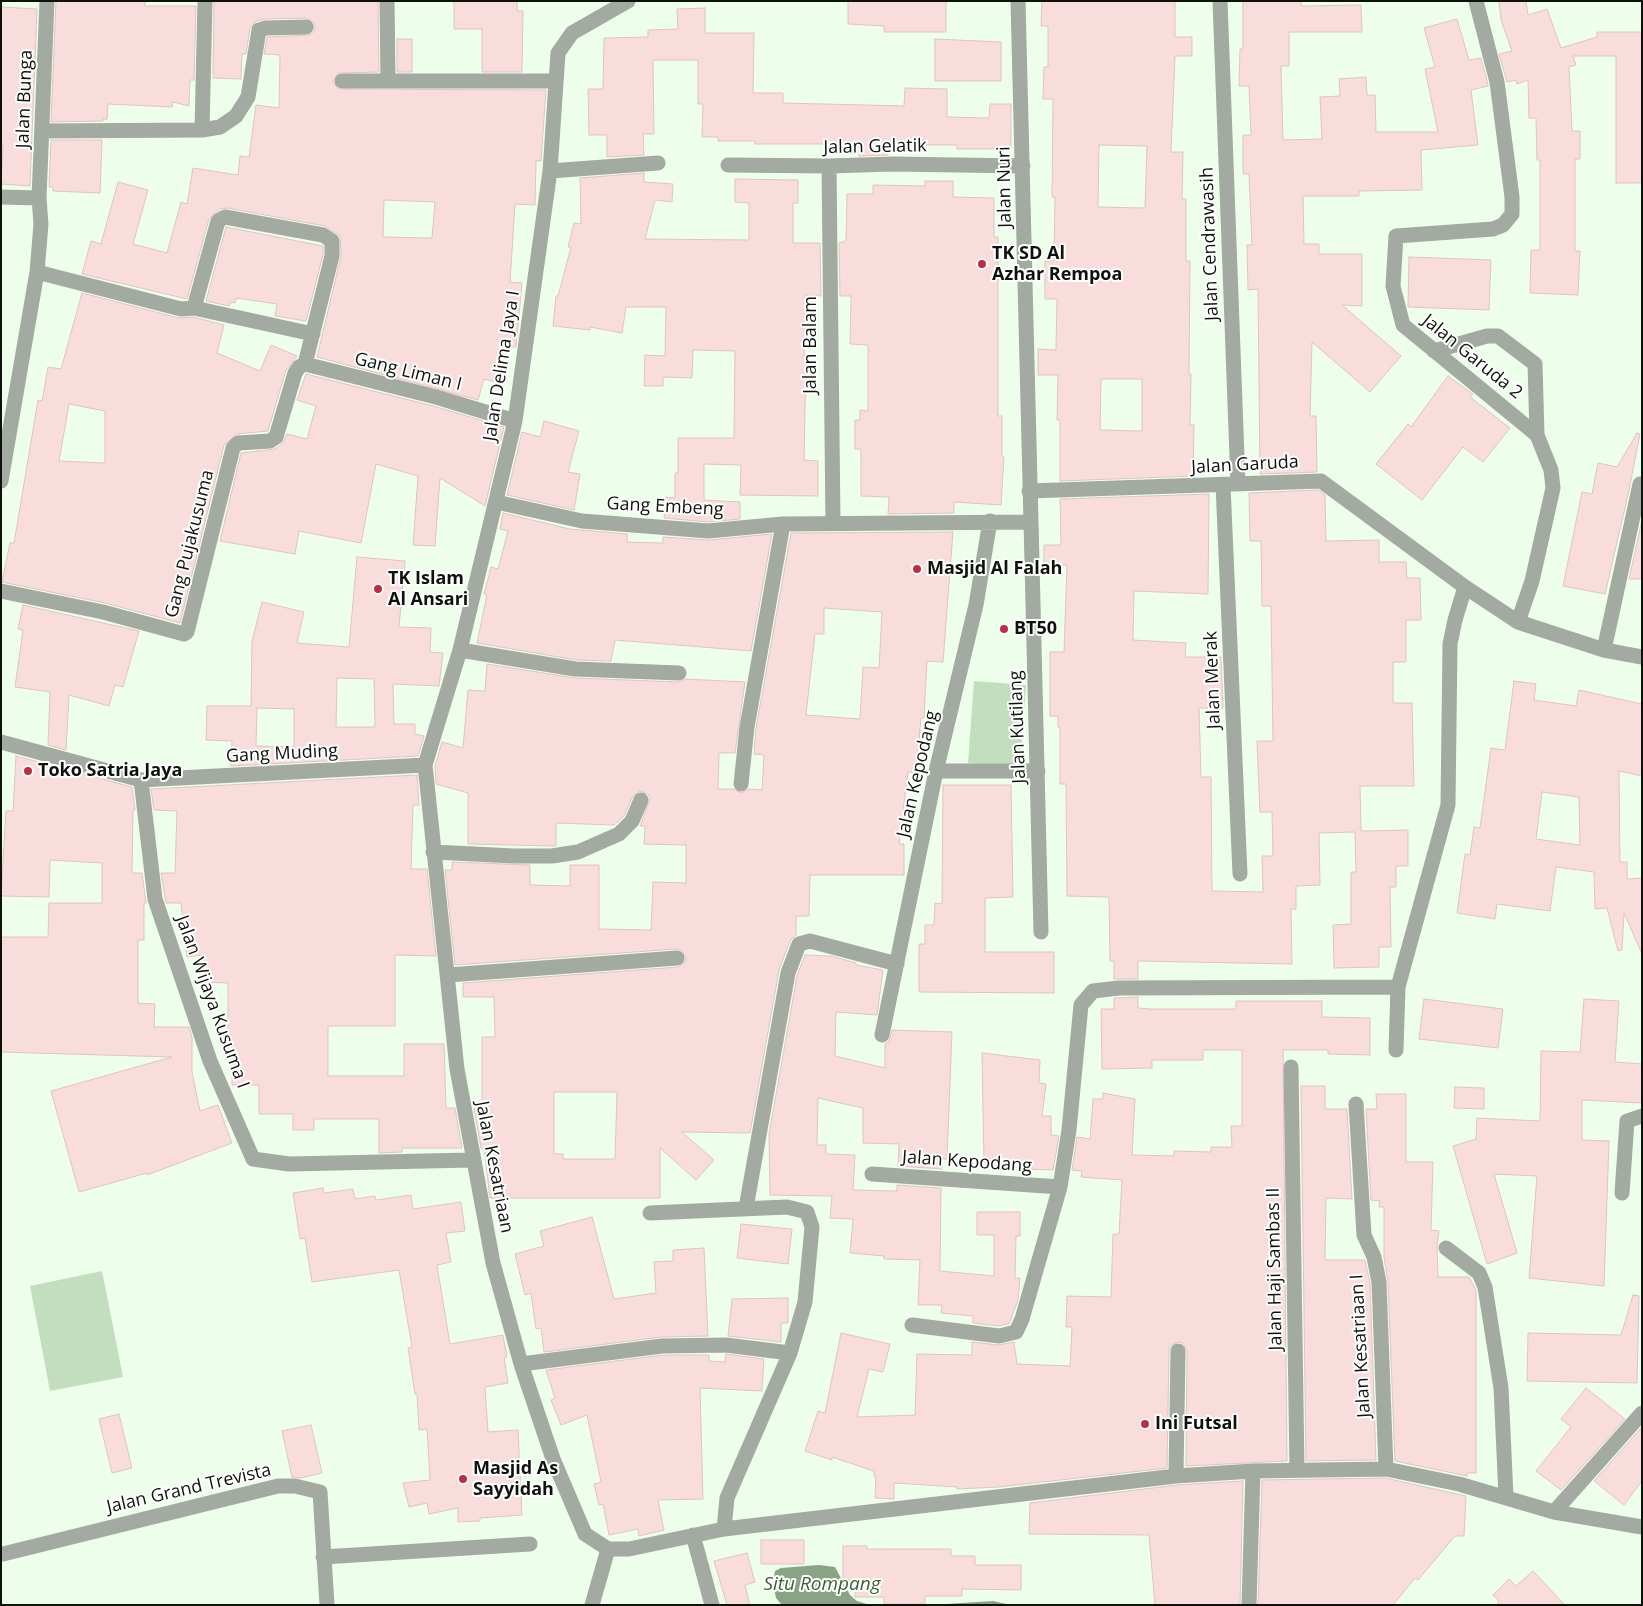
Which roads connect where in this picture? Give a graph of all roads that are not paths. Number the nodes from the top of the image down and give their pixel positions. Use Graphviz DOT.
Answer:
graph roads {
  1 [pos="46,1"];
  2 [pos="205,1"];
  3 [pos="387,1"];
  4 [pos="628,1"];
  5 [pos="1018,1"];
  6 [pos="1220,1"];
  7 [pos="1476,1"];
  8 [pos="306,27"];
  9 [pos="342,81"];
  10 [pos="388,81"];
  11 [pos="555,81"];
  12 [pos="202,130"];
  13 [pos="43,131"];
  14 [pos="658,163"];
  15 [pos="728,165"];
  16 [pos="829,166"];
  17 [pos="1023,166"];
  18 [pos="550,171"];
  19 [pos="1,197"];
  20 [pos="39,198"];
  21 [pos="37,272"];
  22 [pos="194,308"];
  23 [pos="313,334"];
  24 [pos="1434,351"];
  25 [pos="300,369"];
  26 [pos="515,421"];
  27 [pos="1537,434"];
  28 [pos="1,481"];
  29 [pos="1640,484"];
  30 [pos="1230,485"];
  31 [pos="1029,492"];
  32 [pos="496,502"];
  33 [pos="990,521"];
  34 [pos="1031,522"];
  35 [pos="833,523"];
  36 [pos="783,524"];
  37 [pos="1466,587"];
  38 [pos="1,591"];
  39 [pos="1518,622"];
  40 [pos="460,650"];
  41 [pos="1604,650"];
  42 [pos="1642,657"];
  43 [pos="678,673"];
  44 [pos="1,742"];
  45 [pos="425,765"];
  46 [pos="936,771"];
  47 [pos="1038,771"];
  48 [pos="141,780"];
  49 [pos="741,784"];
  50 [pos="640,800"];
  51 [pos="433,852"];
  52 [pos="1240,874"];
  53 [pos="1041,932"];
  54 [pos="677,958"];
  55 [pos="897,964"];
  56 [pos="448,975"];
  57 [pos="1398,987"];
  58 [pos="882,1035"];
  59 [pos="1396,1050"];
  60 [pos="1291,1067"];
  61 [pos="1356,1104"];
  62 [pos="1642,1116"];
  63 [pos="472,1160"];
  64 [pos="872,1174"];
  65 [pos="1060,1187"];
  66 [pos="1622,1193"];
  67 [pos="746,1208"];
  68 [pos="650,1213"];
  69 [pos="1446,1248"];
  70 [pos="912,1325"];
  71 [pos="1178,1351"];
  72 [pos="790,1353"];
  73 [pos="521,1364"];
  74 [pos="1642,1413"];
  75 [pos="1386,1469"];
  76 [pos="1297,1470"];
  77 [pos="1253,1471"];
  78 [pos="1176,1476"];
  79 [pos="1506,1496"];
  80 [pos="1554,1512"];
  81 [pos="1642,1527"];
  82 [pos="724,1529"];
  83 [pos="693,1535"];
  84 [pos="530,1544"];
  85 [pos="608,1550"];
  86 [pos="2,1554"];
  87 [pos="324,1557"];
  88 [pos="327,1605"];
  89 [pos="592,1605"];
  90 [pos="712,1605"];
  91 [pos="1250,1605"];
  1 -- 13 [label="street, Jalan Bunga"];
  2 -- 12 [label="street"];
  3 -- 10 [label="street"];
  4 -- 11 [label="street, Jalan Delima Jaya I"];
  5 -- 17 [label="street, Jalan Nuri"];
  6 -- 30 [label="street, Jalan Cendrawasih"];
  7 -- 24 [label="street, Jalan Garuda 2"];
  8 -- 12 [label="street"];
  9 -- 10 [label="street"];
  10 -- 11 [label="street"];
  11 -- 18 [label="street, Jalan Delima Jaya I"];
  12 -- 13 [label="street"];
  13 -- 20 [label="street, Jalan Bunga"];
  14 -- 18 [label="street"];
  15 -- 16 [label="street, Jalan Gelatik"];
  16 -- 17 [label="street, Jalan Gelatik"];
  16 -- 35 [label="street, Jalan Balam"];
  17 -- 31 [label="street, Jalan Nuri"];
  18 -- 26 [label="street, Jalan Delima Jaya I"];
  19 -- 20 [label="street"];
  20 -- 21 [label="street"];
  21 -- 22 [label="street"];
  21 -- 28 [label="street"];
  22 -- 23 [label="street"];
  22 -- 23 [label="street"];
  23 -- 25 [label="street"];
  24 -- 27 [label="street, Jalan Garuda 2"];
  24 -- 27 [label="street"];
  25 -- 26 [label="street, Gang Liman I"];
  25 -- 38 [label="street, Gang Pujakusuma"];
  26 -- 32 [label="street, Jalan Delima Jaya I"];
  27 -- 39 [label="street, Jalan Garuda 2"];
  29 -- 41 [label="street"];
  30 -- 31 [label="street, Jalan Garuda"];
  30 -- 37 [label="street, Jalan Garuda"];
  30 -- 52 [label="street, Jalan Merak"];
  31 -- 34 [label="street"];
  32 -- 36 [label="street, Gang Embeng"];
  32 -- 40 [label="street, Jalan Delima Jaya I"];
  33 -- 34 [label="street"];
  33 -- 35 [label="street"];
  33 -- 46 [label="street, Jalan Kepodang"];
  34 -- 47 [label="street, Jalan Kutilang"];
  35 -- 36 [label="street, Gang Embeng"];
  36 -- 49 [label="street"];
  37 -- 39 [label="street, Jalan Garuda"];
  37 -- 57 [label="street"];
  39 -- 41 [label="street, Jalan Garuda"];
  40 -- 43 [label="street"];
  40 -- 45 [label="street, Jalan Delima Jaya I"];
  41 -- 42 [label="street, Jalan Garuda"];
  44 -- 48 [label="street"];
  45 -- 48 [label="street, Gang Muding"];
  45 -- 51 [label="street, Jalan Kesatriaan"];
  46 -- 47 [label="street"];
  46 -- 55 [label="street, Jalan Kepodang"];
  47 -- 53 [label="street, Jalan Kutilang"];
  48 -- 63 [label="street, Jalan Wijaya Kusuma I"];
  50 -- 51 [label="street"];
  51 -- 56 [label="street, Jalan Kesatriaan"];
  54 -- 56 [label="street"];
  55 -- 58 [label="street, Jalan Kepodang"];
  55 -- 67 [label="street"];
  56 -- 63 [label="street, Jalan Kesatriaan"];
  57 -- 59 [label="street"];
  57 -- 65 [label="street"];
  60 -- 76 [label="street, Jalan Haji Sambas II"];
  61 -- 75 [label="street, Jalan Kesatriaan I"];
  62 -- 66 [label="street"];
  63 -- 73 [label="street, Jalan Kesatriaan"];
  64 -- 65 [label="street, Jalan Kepodang"];
  65 -- 70 [label="street"];
  67 -- 68 [label="street"];
  67 -- 72 [label="street"];
  69 -- 79 [label="street"];
  71 -- 78 [label="street"];
  72 -- 73 [label="street"];
  72 -- 82 [label="street"];
  73 -- 85 [label="street, Jalan Kesatriaan"];
  74 -- 80 [label="street"];
  75 -- 76 [label="street"];
  75 -- 79 [label="street"];
  76 -- 77 [label="street"];
  77 -- 78 [label="street"];
  77 -- 91 [label="street"];
  78 -- 82 [label="street"];
  79 -- 80 [label="street"];
  80 -- 81 [label="street"];
  82 -- 83 [label="street"];
  83 -- 85 [label="street"];
  83 -- 90 [label="street"];
  84 -- 87 [label="street"];
  85 -- 89 [label="street"];
  86 -- 87 [label="street, Jalan Grand Trevista"];
  87 -- 88 [label="street, Jalan Grand Trevista"];
}
